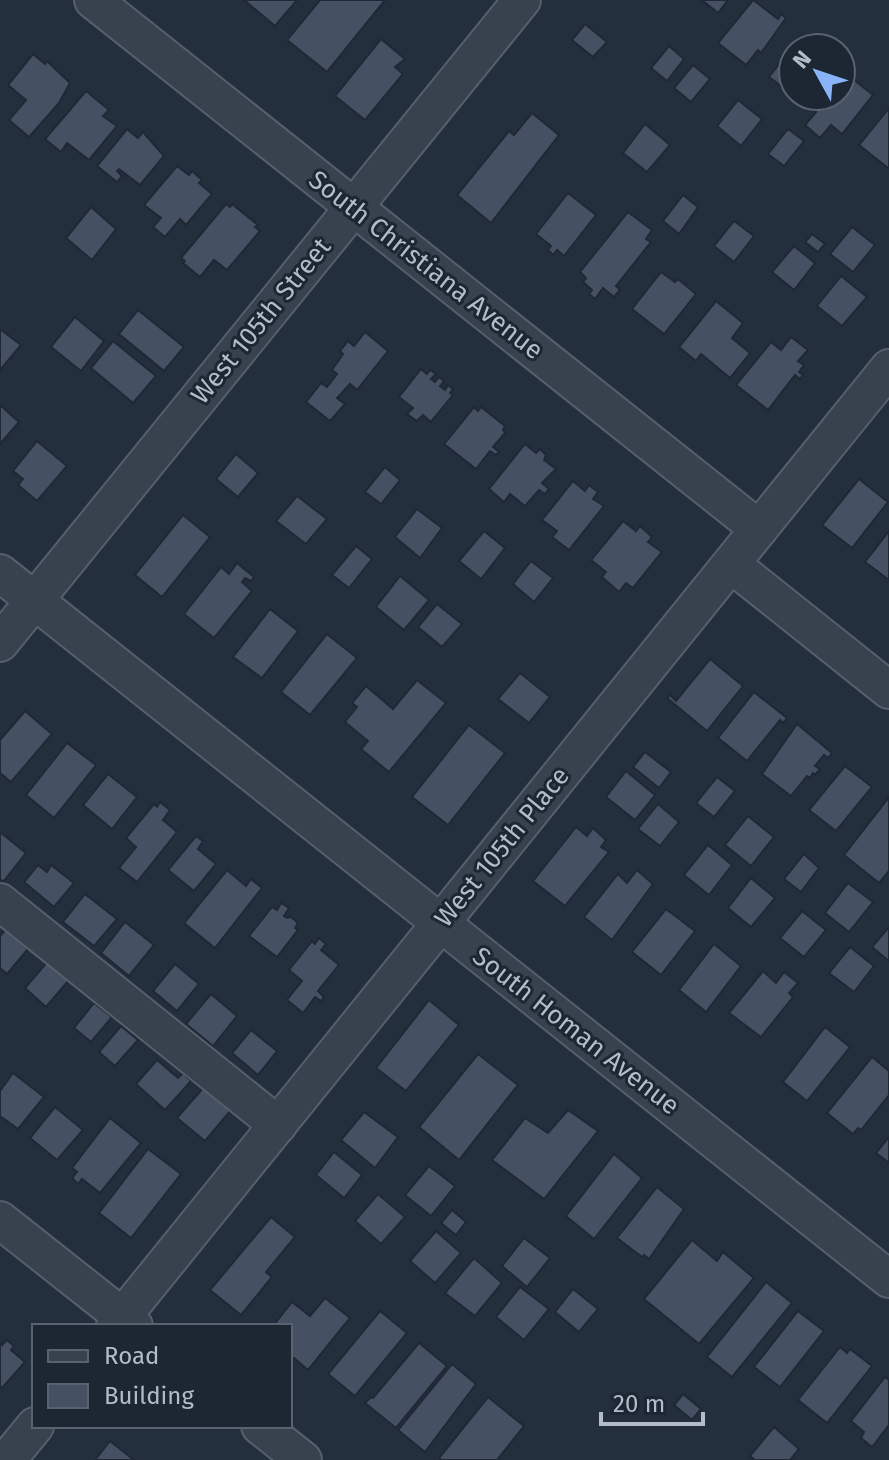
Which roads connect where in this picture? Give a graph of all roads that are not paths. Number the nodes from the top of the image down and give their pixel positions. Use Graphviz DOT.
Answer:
graph roads {
  1 [pos="93,0"];
  2 [pos="522,0"];
  3 [pos="354,207"];
  4 [pos="889,368"];
  5 [pos="759,529"];
  6 [pos="731,564"];
  7 [pos="0,573"];
  8 [pos="34,600"];
  9 [pos="0,643"];
  10 [pos="889,690"];
  11 [pos="0,902"];
  12 [pos="441,924"];
  13 [pos="278,1125"];
  14 [pos="0,1220"];
  15 [pos="889,1279"];
  16 [pos="124,1323"];
  17 [pos="33,1428"];
  18 [pos="263,1428"];
  19 [pos="7,1460"];
  20 [pos="303,1460"];
  1 -- 3 [label="street, South Christiana Avenue"];
  2 -- 3 [label="street, West 105th Street"];
  3 -- 5 [label="street, South Christiana Avenue"];
  3 -- 8 [label="street, West 105th Street"];
  4 -- 5 [label="street, West 105th Place"];
  5 -- 6 [label="street, West 105th Place"];
  6 -- 10 [label="street"];
  6 -- 12 [label="street, West 105th Place"];
  7 -- 8 [label="street, South Homan Avenue"];
  8 -- 9 [label="street, West 105th Street"];
  8 -- 12 [label="street, South Homan Avenue"];
  11 -- 13 [label="street"];
  12 -- 13 [label="street, West 105th Place"];
  12 -- 15 [label="street, South Homan Avenue"];
  13 -- 16 [label="street, West 105th Place"];
  14 -- 16 [label="street"];
  17 -- 19 [label="street"];
  18 -- 20 [label="street"];
}
